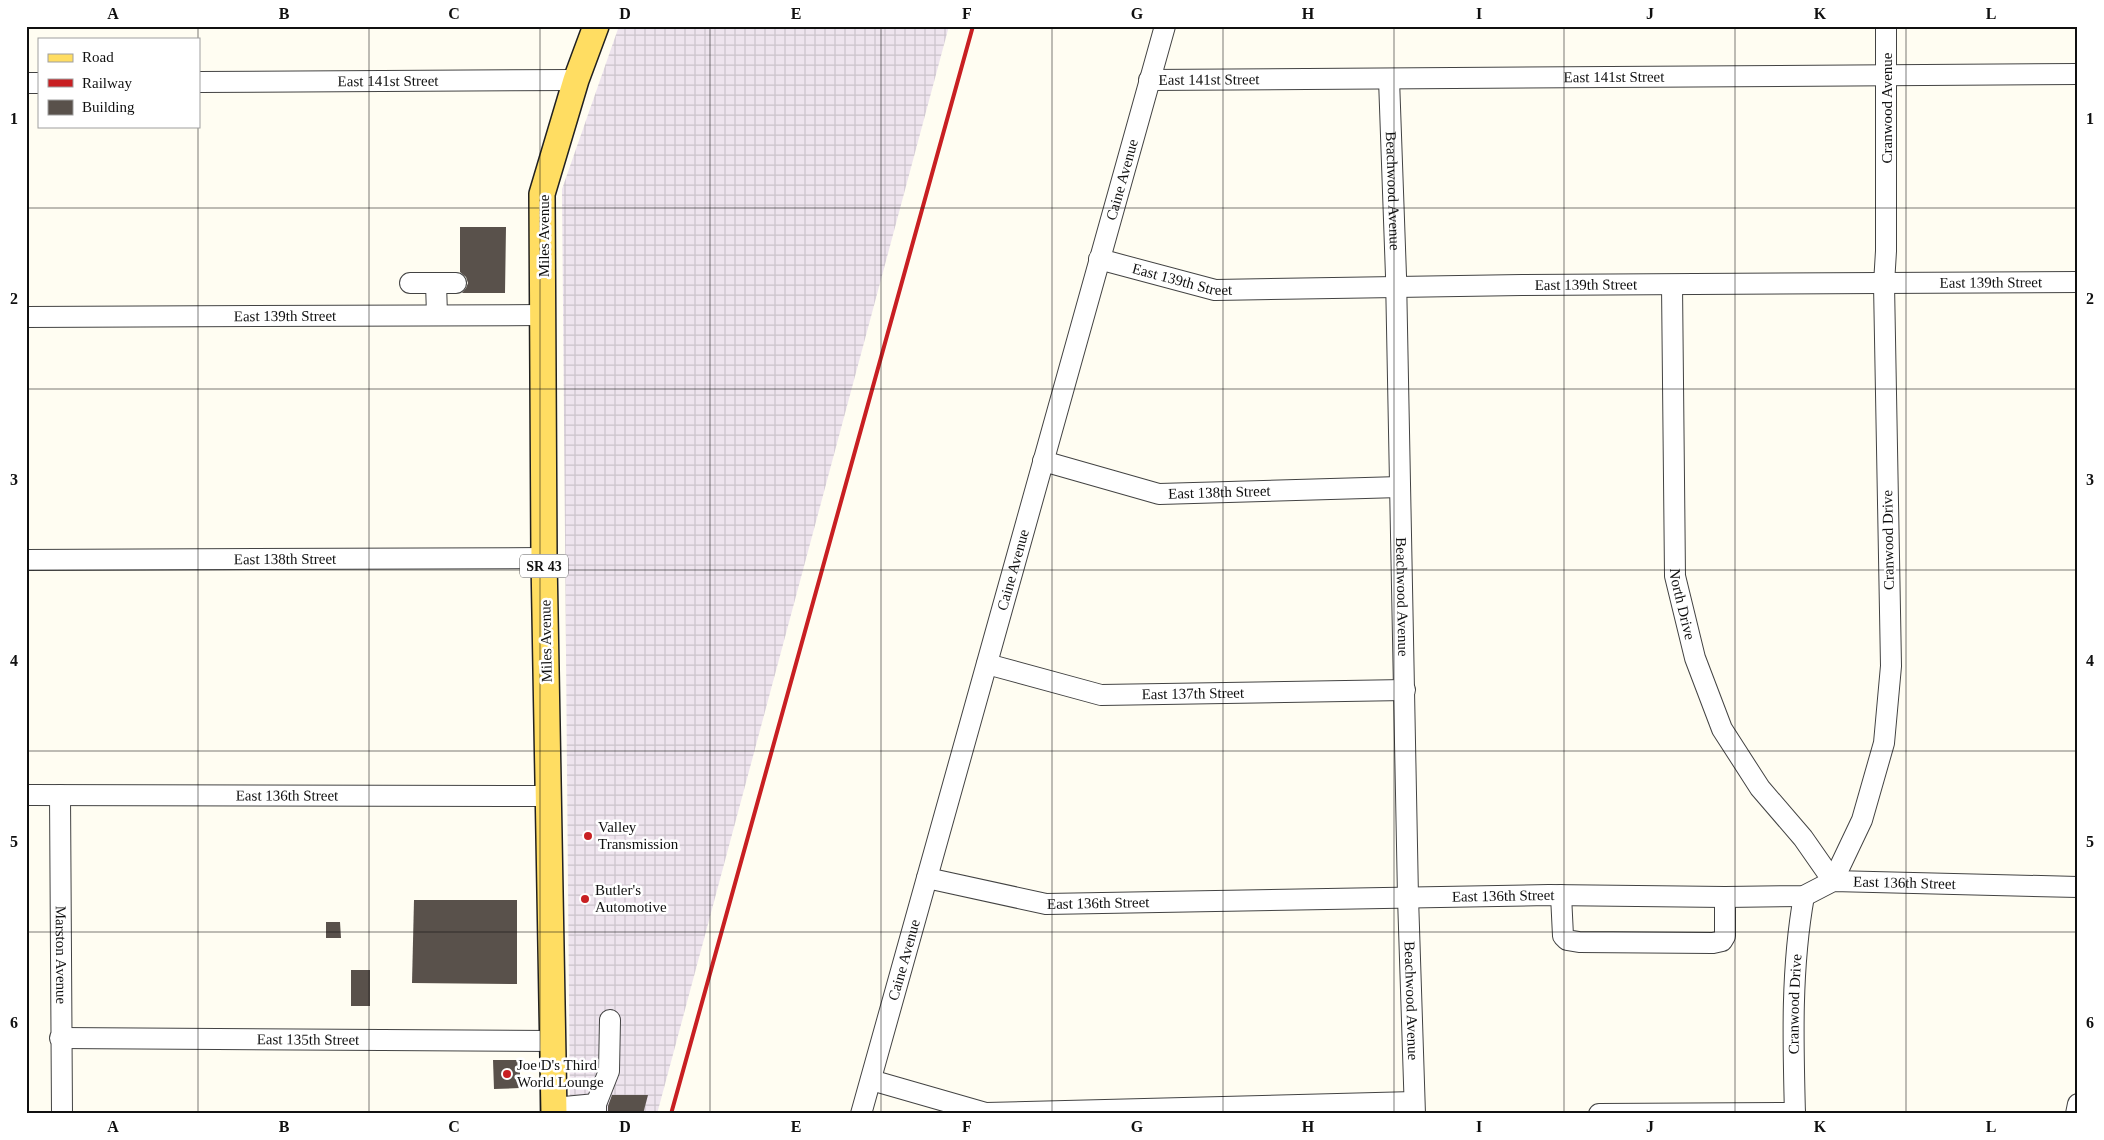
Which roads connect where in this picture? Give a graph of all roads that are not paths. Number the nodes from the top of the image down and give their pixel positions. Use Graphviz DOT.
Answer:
graph roads {
  1 [pos="596,26"];
  2 [pos="1164,26"];
  3 [pos="1886,26"];
  4 [pos="2078,74"];
  5 [pos="1887,77"];
  6 [pos="1389,79"];
  7 [pos="576,80"];
  8 [pos="1149,80"];
  9 [pos="200,82"];
  10 [pos="1886,189"];
  11 [pos="1100,259"];
  12 [pos="2078,282"];
  13 [pos="410,283"];
  14 [pos="436,283"];
  15 [pos="456,283"];
  16 [pos="1884,284"];
  17 [pos="1672,285"];
  18 [pos="1396,287"];
  19 [pos="437,315"];
  20 [pos="544,315"];
  21 [pos="26,317"];
  22 [pos="1043,461"];
  23 [pos="1400,487"];
  24 [pos="544,558"];
  25 [pos="26,560"];
  26 [pos="987,664"];
  27 [pos="1405,690"];
  28 [pos="26,795"];
  29 [pos="60,795"];
  30 [pos="549,796"];
  31 [pos="927,878"];
  32 [pos="1832,882"];
  33 [pos="2078,886"];
  34 [pos="1561,895"];
  35 [pos="1804,896"];
  36 [pos="1408,897"];
  37 [pos="1725,897"];
  38 [pos="610,1020"];
  39 [pos="60,1038"];
  40 [pos="554,1041"];
  41 [pos="871,1080"];
  42 [pos="2078,1104"];
  43 [pos="1414,1108"];
  44 [pos="596,1109"];
  45 [pos="554,1111"];
  46 [pos="62,1114"];
  47 [pos="861,1114"];
  48 [pos="1599,1114"];
  49 [pos="1624,1114"];
  50 [pos="1794,1114"];
  51 [pos="2076,1114"];
  1 -- 7 [label="main road, Miles Avenue / SR 43"];
  2 -- 8 [label="street, Caine Avenue"];
  3 -- 5 [label="street, Cranwood Avenue"];
  4 -- 5 [label="street, East 141st Street"];
  5 -- 6 [label="street, East 141st Street"];
  5 -- 10 [label="street, Cranwood Avenue"];
  6 -- 8 [label="street, East 141st Street"];
  6 -- 18 [label="street, Beachwood Avenue"];
  7 -- 9 [label="street, East 141st Street"];
  7 -- 20 [label="main road, Miles Avenue / SR 43"];
  8 -- 11 [label="street, Caine Avenue"];
  10 -- 16 [label="street, Cranwood Drive"];
  11 -- 18 [label="street, East 139th Street"];
  11 -- 22 [label="street, Caine Avenue"];
  12 -- 16 [label="street, East 139th Street"];
  13 -- 14 [label="street"];
  14 -- 15 [label="street"];
  14 -- 19 [label="street"];
  16 -- 17 [label="street, East 139th Street"];
  16 -- 32 [label="street, Cranwood Drive"];
  17 -- 18 [label="street, East 139th Street"];
  17 -- 32 [label="street, North Drive"];
  18 -- 23 [label="street, Beachwood Avenue"];
  19 -- 20 [label="street, East 139th Street"];
  19 -- 21 [label="street, East 139th Street"];
  20 -- 24 [label="main road, Miles Avenue / SR 43"];
  22 -- 23 [label="street, East 138th Street"];
  22 -- 26 [label="street, Caine Avenue"];
  23 -- 27 [label="street, Beachwood Avenue"];
  24 -- 25 [label="street, East 138th Street"];
  24 -- 30 [label="main road, Miles Avenue / SR 43"];
  26 -- 27 [label="street, East 137th Street"];
  26 -- 31 [label="street, Caine Avenue"];
  27 -- 36 [label="street, Beachwood Avenue"];
  28 -- 29 [label="street, East 136th Street"];
  29 -- 30 [label="street, East 136th Street"];
  29 -- 39 [label="street, Marston Avenue"];
  30 -- 40 [label="main road, Miles Avenue / SR 43"];
  31 -- 36 [label="street, East 136th Street"];
  31 -- 41 [label="street, Caine Avenue"];
  32 -- 33 [label="street, East 136th Street"];
  32 -- 35 [label="street, East 136th Street"];
  34 -- 36 [label="street, East 136th Street"];
  34 -- 37 [label="street, East 136th Street"];
  34 -- 37 [label="street"];
  35 -- 37 [label="street, East 136th Street"];
  35 -- 50 [label="street, Cranwood Drive"];
  36 -- 43 [label="street, Beachwood Avenue"];
  38 -- 44 [label="street"];
  39 -- 40 [label="street, East 135th Street"];
  39 -- 46 [label="street, Marston Avenue"];
  40 -- 45 [label="main road, Miles Avenue / SR 43"];
  41 -- 43 [label="street"];
  41 -- 47 [label="street, Caine Avenue"];
  42 -- 51 [label="street"];
  44 -- 45 [label="street"];
  48 -- 49 [label="street"];
  49 -- 50 [label="street"];
}
